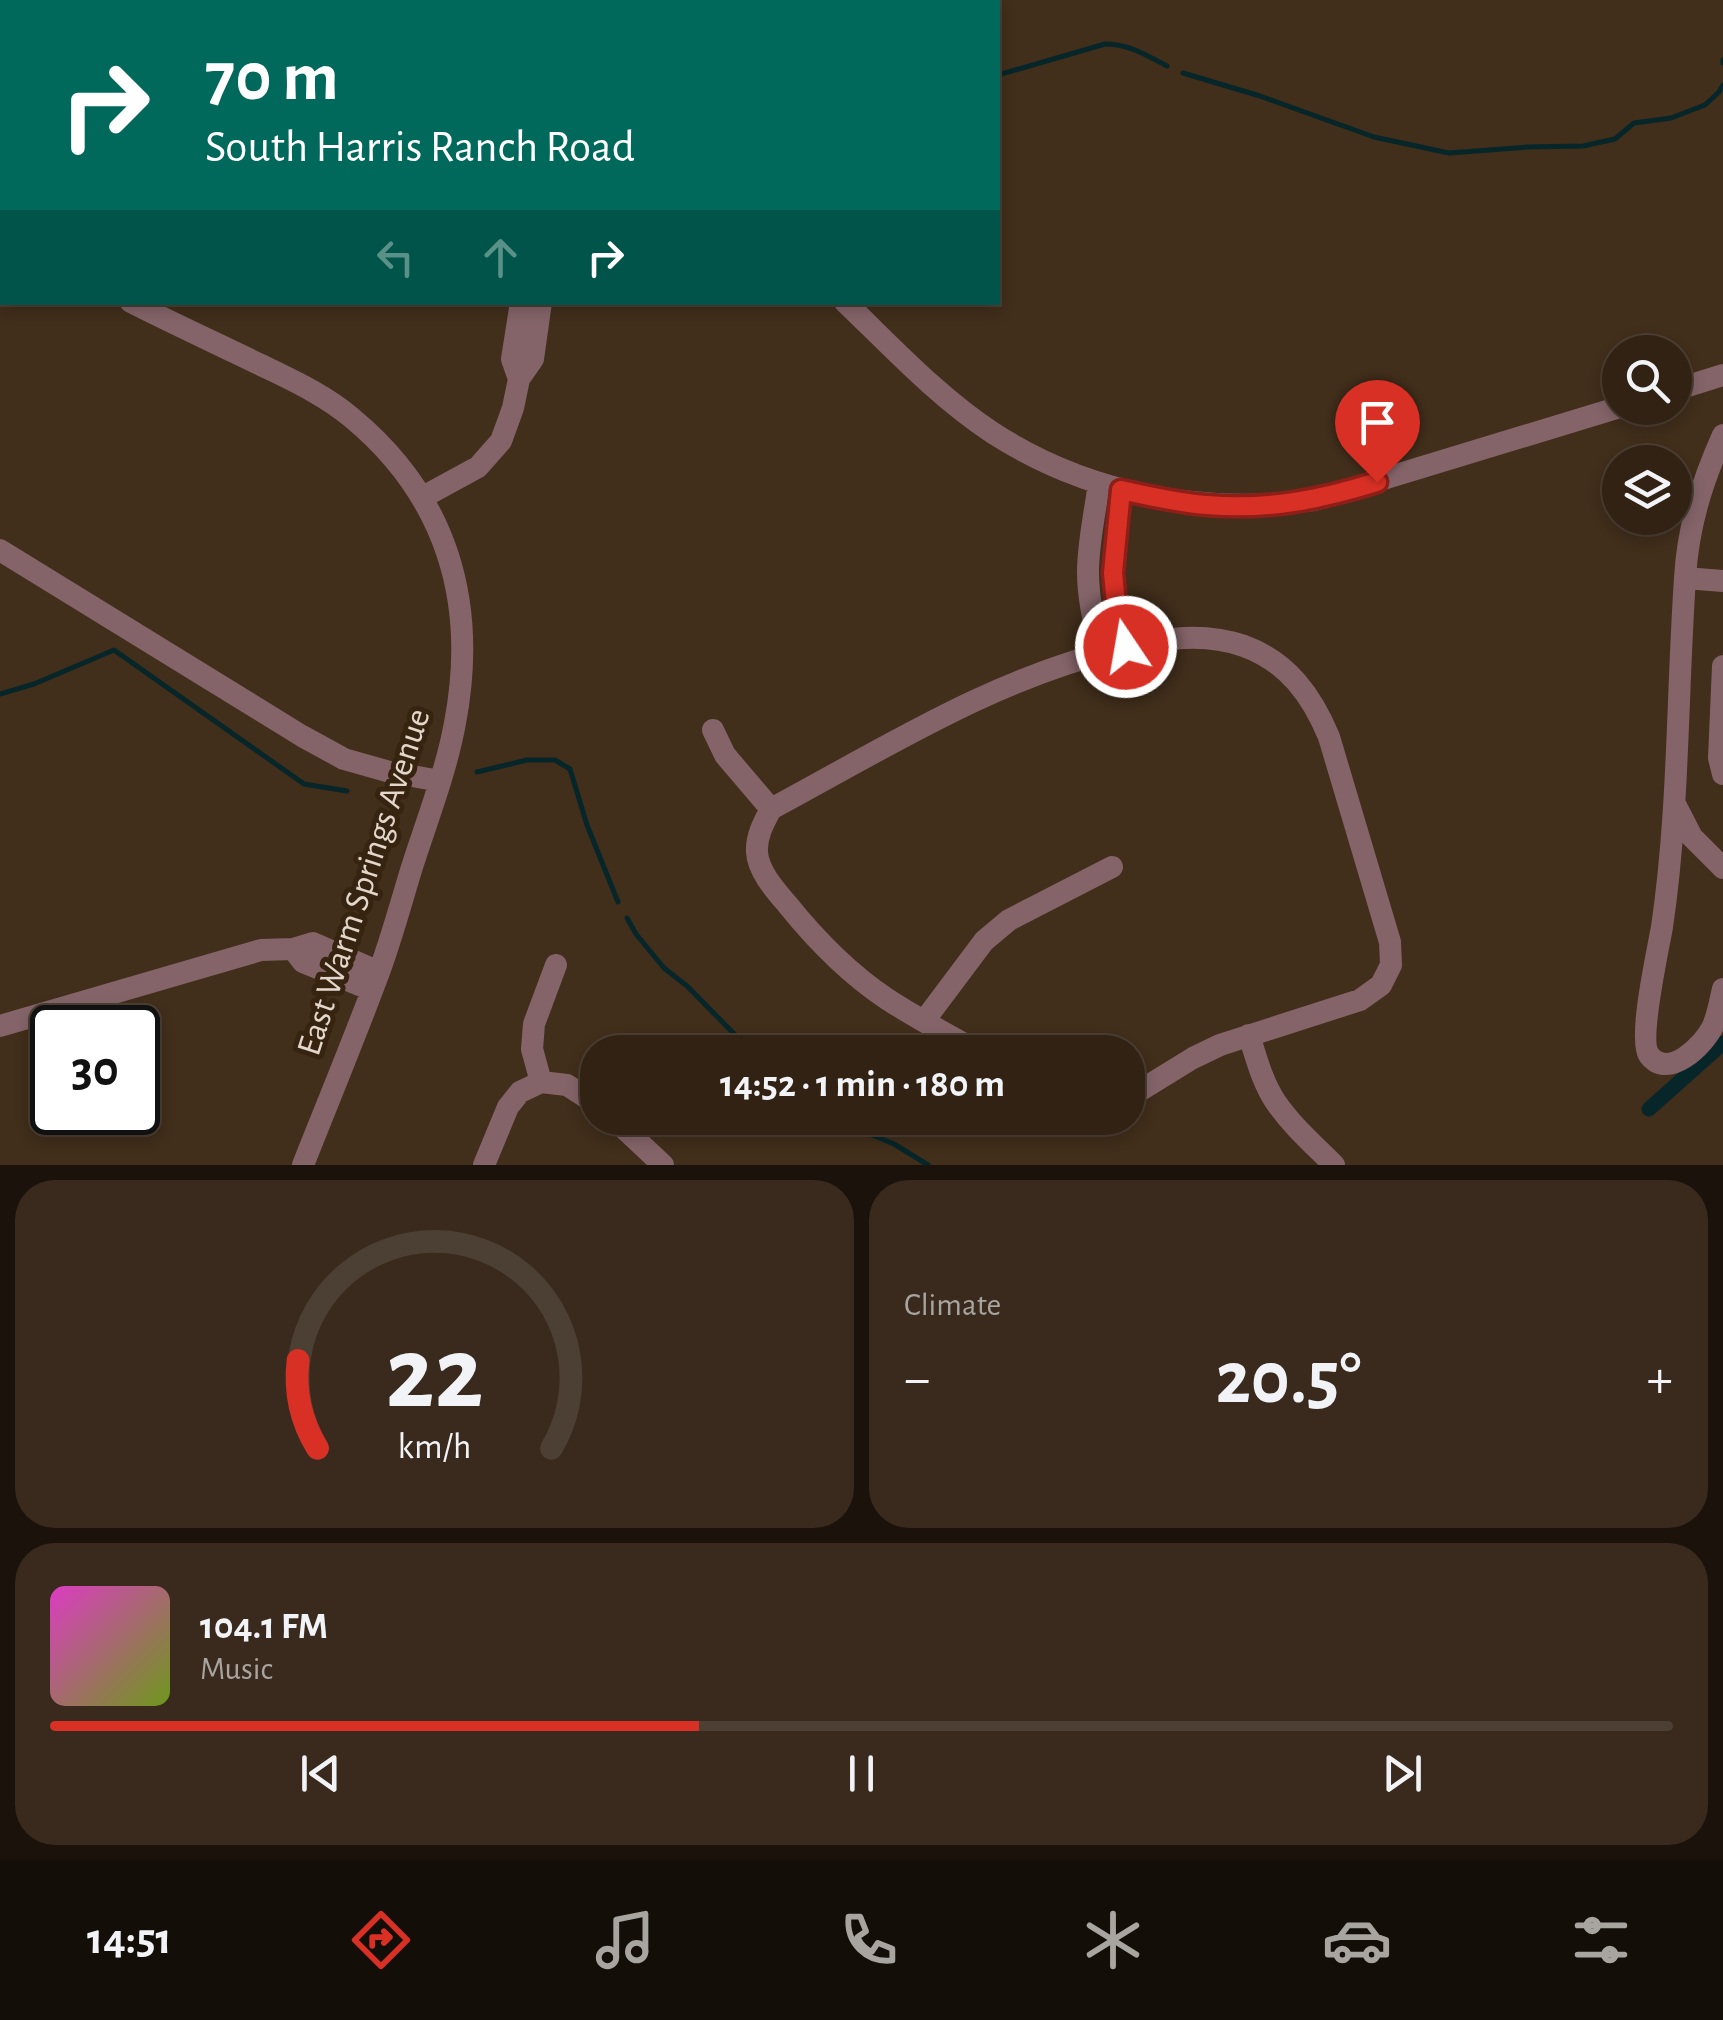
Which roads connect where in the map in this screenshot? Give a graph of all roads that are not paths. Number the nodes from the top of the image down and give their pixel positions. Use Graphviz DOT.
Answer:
graph roads {
  1 [pos="138,305"];
  2 [pos="521,305"];
  3 [pos="541,305"];
  4 [pos="848,305"];
  5 [pos="1723,374"];
  6 [pos="519,379"];
  7 [pos="1692,384"];
  8 [pos="1602,412"];
  9 [pos="1723,435"];
  10 [pos="1110,487"];
  11 [pos="423,497"];
  12 [pos="0,550"];
  13 [pos="1684,578"];
  14 [pos="1723,581"];
  15 [pos="1126,647"];
  16 [pos="1101,653"];
  17 [pos="1723,666"];
  18 [pos="713,730"];
  19 [pos="1723,774"];
  20 [pos="440,781"];
  21 [pos="1674,801"];
  22 [pos="771,809"];
  23 [pos="1112,867"];
  24 [pos="1723,868"];
  25 [pos="556,964"];
  26 [pos="375,981"];
  27 [pos="1723,989"];
  28 [pos="924,1022"];
  29 [pos="0,1026"];
  30 [pos="948,1035"];
  31 [pos="1249,1035"];
  32 [pos="541,1082"];
  33 [pos="1145,1088"];
  34 [pos="580,1093"];
  35 [pos="631,1135"];
  36 [pos="303,1165"];
  37 [pos="484,1165"];
  38 [pos="663,1165"];
  39 [pos="1334,1165"];
  1 -- 11 [label="street, East Warm Springs Avenue"];
  2 -- 6 [label="street"];
  3 -- 6 [label="street"];
  4 -- 10 [label="street"];
  5 -- 7 [label="street"];
  6 -- 11 [label="street"];
  8 -- 10 [label="street"];
  9 -- 13 [label="street"];
  10 -- 15 [label="street"];
  10 -- 16 [label="street"];
  11 -- 20 [label="street, East Warm Springs Avenue"];
  12 -- 20 [label="street"];
  13 -- 14 [label="street"];
  13 -- 21 [label="street"];
  15 -- 16 [label="street"];
  15 -- 31 [label="street"];
  16 -- 22 [label="street"];
  17 -- 19 [label="street"];
  18 -- 22 [label="street"];
  20 -- 26 [label="street, East Warm Springs Avenue"];
  21 -- 24 [label="street"];
  21 -- 27 [label="street"];
  22 -- 28 [label="street"];
  23 -- 28 [label="street"];
  25 -- 32 [label="street"];
  26 -- 29 [label="street"];
  26 -- 36 [label="street, East Warm Springs Avenue"];
  28 -- 30 [label="street"];
  31 -- 33 [label="street"];
  31 -- 39 [label="street"];
  32 -- 34 [label="street"];
  32 -- 37 [label="street"];
  35 -- 38 [label="street"];
}
